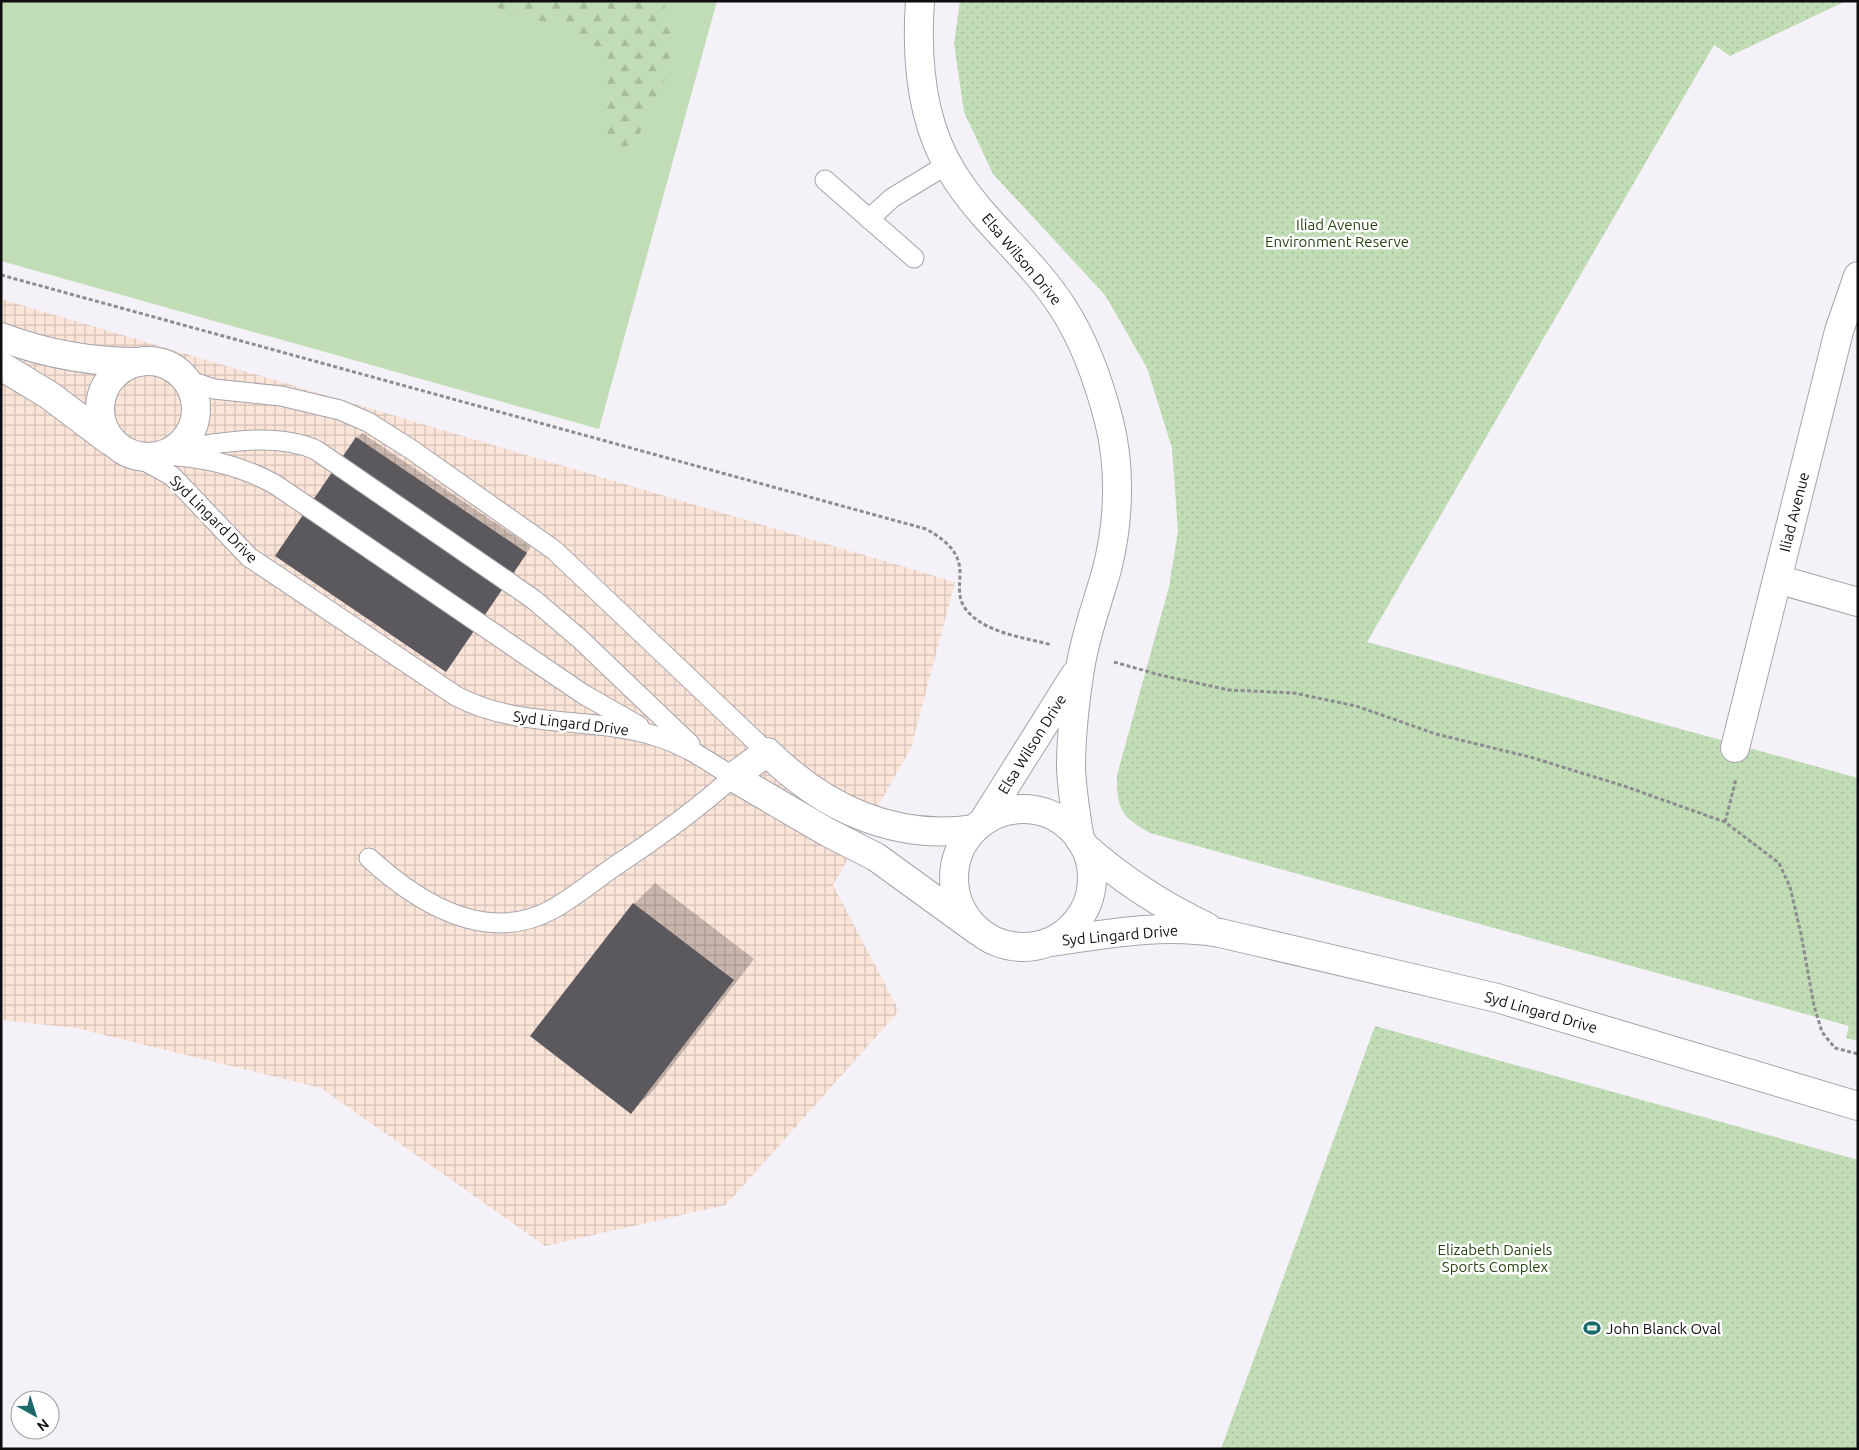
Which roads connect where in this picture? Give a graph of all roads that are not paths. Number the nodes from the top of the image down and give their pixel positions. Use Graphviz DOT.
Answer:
graph roads {
  1 [pos="920,1"];
  2 [pos="948,164"];
  3 [pos="825,180"];
  4 [pos="870,219"];
  5 [pos="914,258"];
  6 [pos="1858,276"];
  7 [pos="1,337"];
  8 [pos="146,362"];
  9 [pos="1,366"];
  10 [pos="175,370"];
  11 [pos="146,452"];
  12 [pos="1777,578"];
  13 [pos="1858,602"];
  14 [pos="1092,663"];
  15 [pos="668,740"];
  16 [pos="1735,748"];
  17 [pos="767,752"];
  18 [pos="723,771"];
  19 [pos="979,825"];
  20 [pos="1082,843"];
  21 [pos="369,858"];
  22 [pos="978,931"];
  23 [pos="1220,933"];
  24 [pos="1050,942"];
  25 [pos="1858,1106"];
  1 -- 2 [label="street, Elsa Wilson Drive"];
  2 -- 4 [label="lane"];
  2 -- 14 [label="street, Elsa Wilson Drive"];
  3 -- 4 [label="lane"];
  4 -- 5 [label="lane"];
  6 -- 12 [label="street, Iliad Avenue"];
  7 -- 8 [label="street"];
  8 -- 10 [label="street"];
  8 -- 11 [label="street"];
  9 -- 11 [label="street, Syd Lingard Drive"];
  10 -- 11 [label="street"];
  10 -- 17 [label="lane"];
  11 -- 15 [label="lane"];
  11 -- 15 [label="lane, Syd Lingard Drive"];
  11 -- 18 [label="lane"];
  12 -- 13 [label="street"];
  12 -- 16 [label="street, Iliad Avenue"];
  14 -- 19 [label="street, Elsa Wilson Drive"];
  14 -- 20 [label="street, Elsa Wilson Drive"];
  15 -- 18 [label="lane, Syd Lingard Drive"];
  17 -- 18 [label="street"];
  17 -- 19 [label="street"];
  18 -- 21 [label="lane"];
  18 -- 22 [label="street, Syd Lingard Drive"];
  19 -- 20 [label="street"];
  19 -- 22 [label="street"];
  20 -- 23 [label="street, Syd Lingard Drive"];
  20 -- 24 [label="street"];
  22 -- 24 [label="street"];
  23 -- 24 [label="street, Syd Lingard Drive"];
  23 -- 25 [label="street, Syd Lingard Drive"];
}
